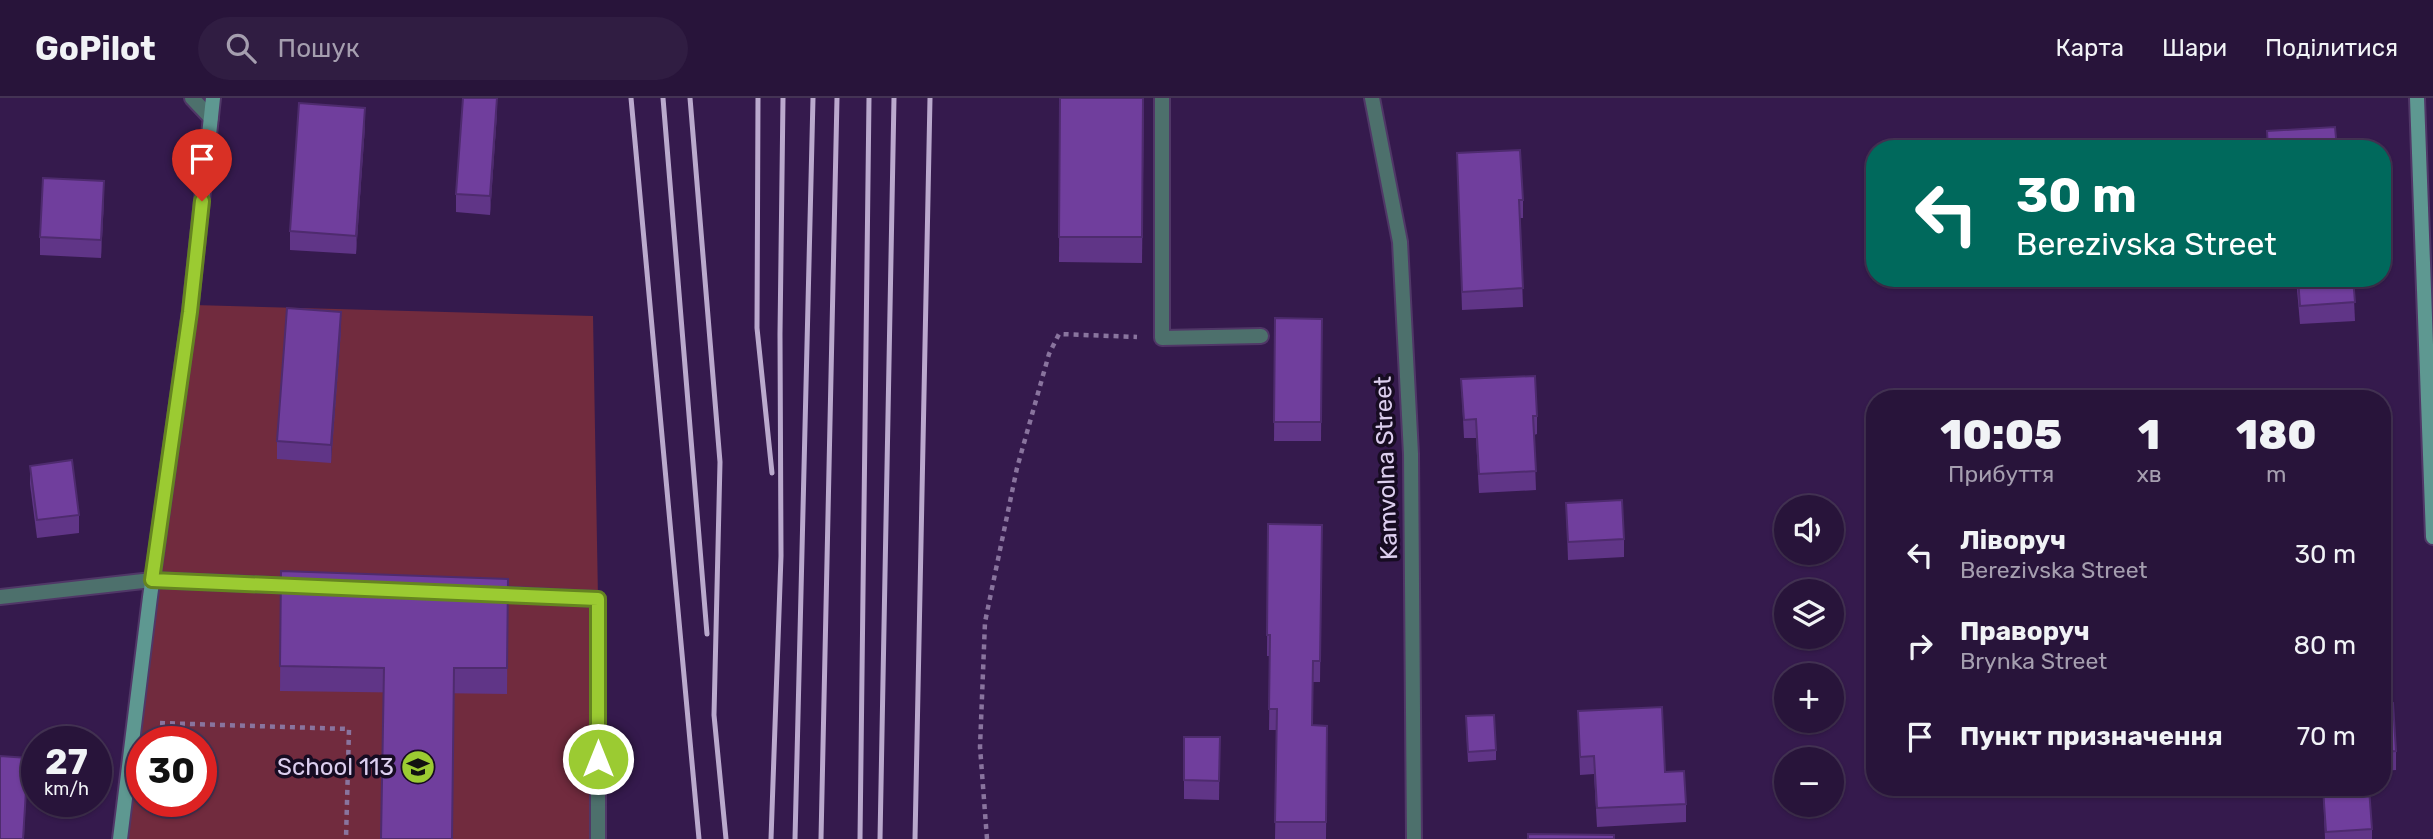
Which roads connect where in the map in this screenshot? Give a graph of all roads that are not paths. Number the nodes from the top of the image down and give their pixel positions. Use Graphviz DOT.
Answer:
graph roads {
  1 [pos="192,98"];
  2 [pos="213,98"];
  3 [pos="1162,98"];
  4 [pos="1372,98"];
  5 [pos="2417,98"];
  6 [pos="212,118"];
  7 [pos="1261,336"];
  8 [pos="2433,537"];
  9 [pos="152,580"];
  10 [pos="320,587"];
  11 [pos="473,594"];
  12 [pos="0,597"];
  13 [pos="120,839"];
  14 [pos="598,839"];
  15 [pos="1414,839"];
  1 -- 6 [label="street"];
  2 -- 6 [label="main road"];
  3 -- 7 [label="street"];
  4 -- 15 [label="street, Kamvolna Street"];
  5 -- 8 [label="main road"];
  6 -- 9 [label="main road"];
  9 -- 10 [label="street"];
  9 -- 12 [label="street"];
  9 -- 13 [label="main road"];
  11 -- 14 [label="street"];
}
